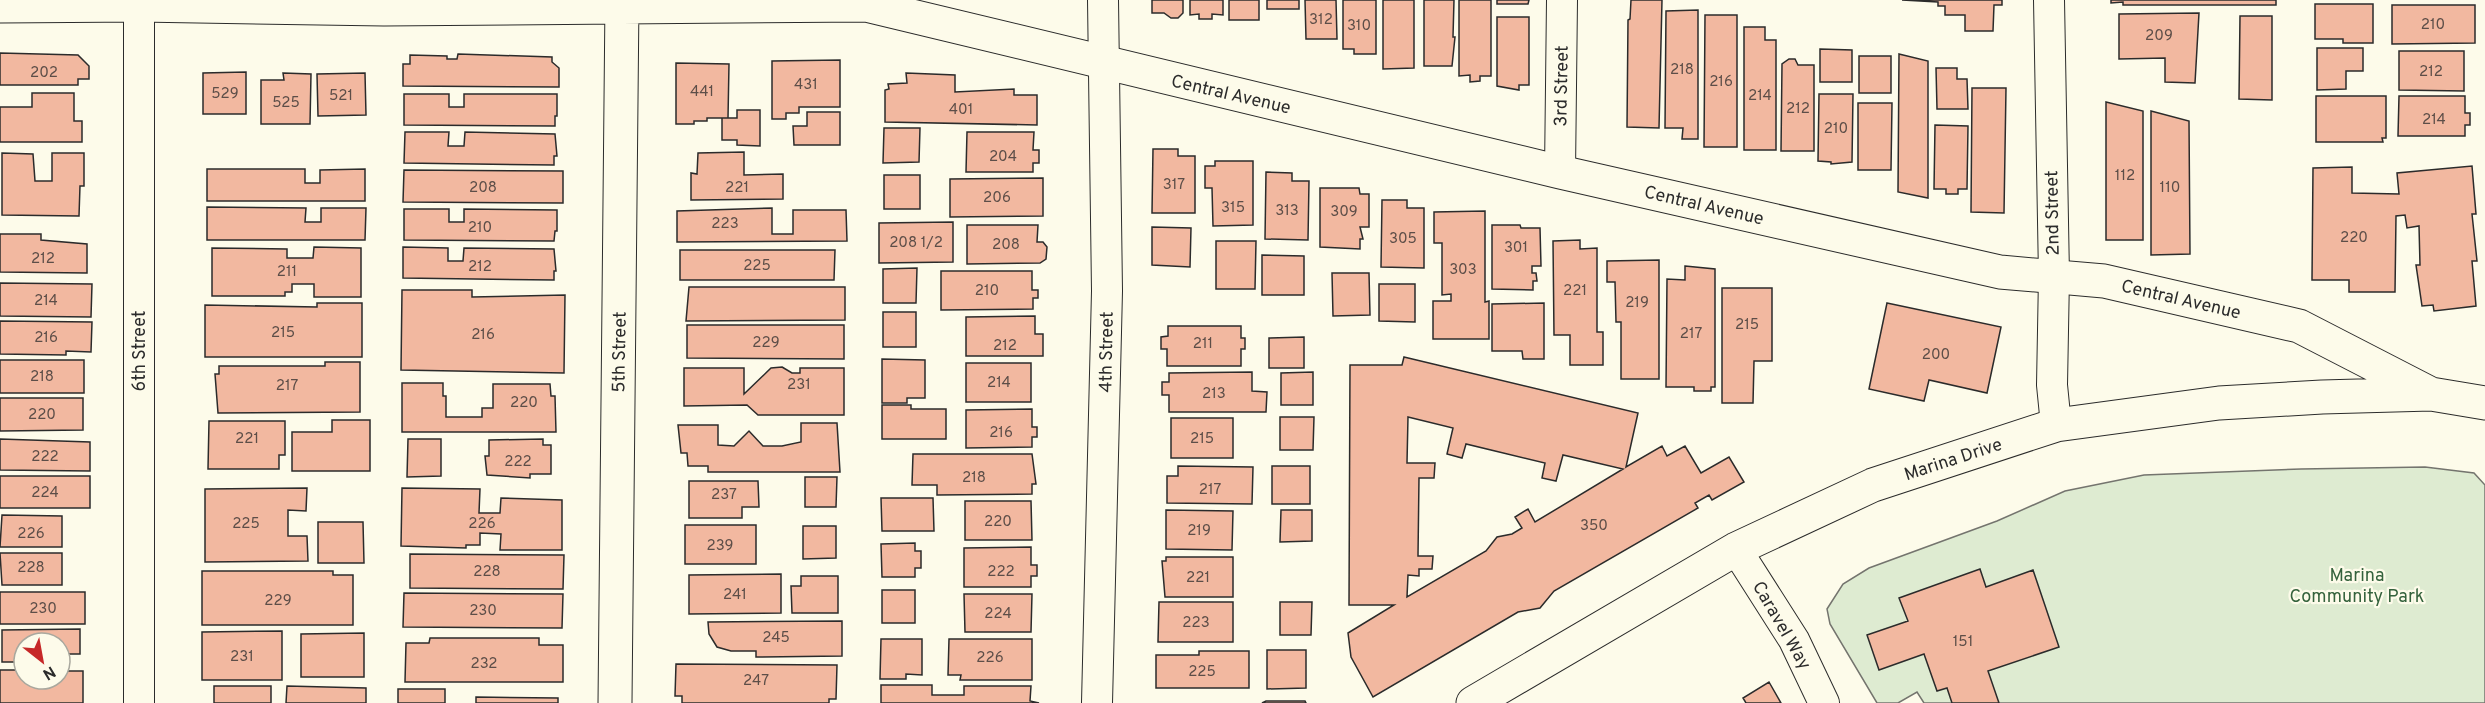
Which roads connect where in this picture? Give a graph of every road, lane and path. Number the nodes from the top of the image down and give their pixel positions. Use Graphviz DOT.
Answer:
graph roads {
  1 [pos="1103,0"];
  2 [pos="1562,0"];
  3 [pos="2049,0"];
  4 [pos="139,2"];
  5 [pos="622,3"];
  6 [pos="0,6"];
  7 [pos="1102,64"];
  8 [pos="1560,172"];
  9 [pos="2054,276"];
  10 [pos="2431,394"];
  11 [pos="2485,403"];
  12 [pos="2056,425"];
  13 [pos="1736,549"];
  14 [pos="139,703"];
  15 [pos="615,703"];
  16 [pos="1097,703"];
  17 [pos="1473,703"];
  18 [pos="1824,703"];
  1 -- 7 [label="street, 4th Street"];
  2 -- 8 [label="street, 3rd Street"];
  3 -- 9 [label="street, 2nd Street"];
  4 -- 5 [label="street, Central Avenue"];
  4 -- 6 [label="street, Central Avenue"];
  4 -- 14 [label="street, 6th Street"];
  5 -- 7 [label="street, Central Avenue"];
  5 -- 15 [label="street, 5th Street"];
  7 -- 8 [label="street, Central Avenue"];
  7 -- 16 [label="street, 4th Street"];
  8 -- 9 [label="street, Central Avenue"];
  9 -- 10 [label="street, Central Avenue"];
  9 -- 12 [label="street, 2nd Street"];
  10 -- 11 [label="street, Marina Drive"];
  10 -- 12 [label="street, Marina Drive"];
  12 -- 13 [label="street, Marina Drive"];
  13 -- 17 [label="street, Marina Drive"];
  13 -- 18 [label="street, Caravel Way"];
}
